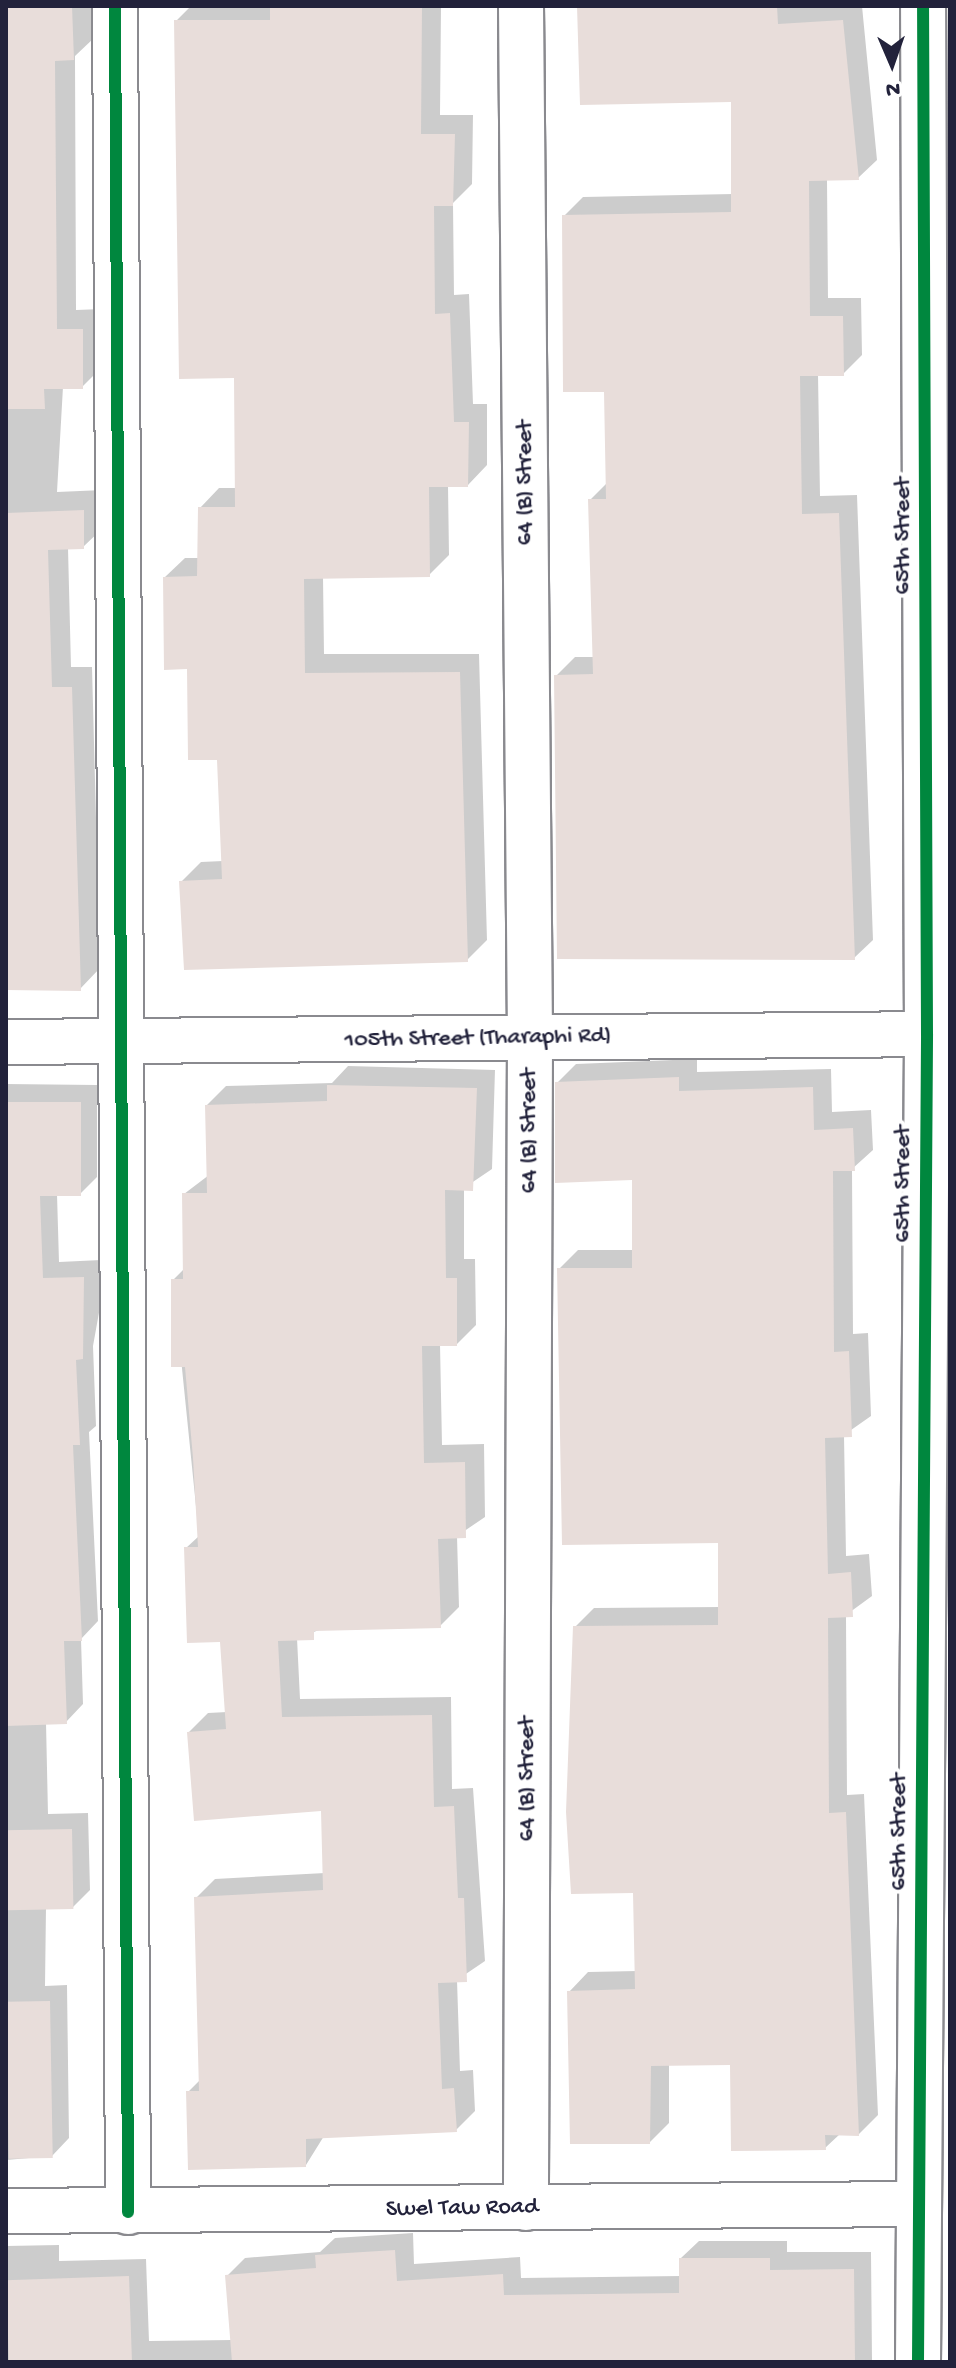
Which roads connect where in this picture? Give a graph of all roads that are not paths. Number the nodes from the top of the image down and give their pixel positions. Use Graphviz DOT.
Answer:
graph roads {
  1 [pos="115,6"];
  2 [pos="521,6"];
  3 [pos="923,6"];
  4 [pos="937,230"];
  5 [pos="939,1034"];
  6 [pos="530,1039"];
  7 [pos="6,1042"];
  8 [pos="121,1042"];
  9 [pos="937,1558"];
  10 [pos="936,1808"];
  11 [pos="919,2204"];
  12 [pos="526,2208"];
  13 [pos="6,2211"];
  14 [pos="128,2212"];
  15 [pos="918,2362"];
  1 -- 8 [label="street"];
  2 -- 6 [label="street, 64 (B) Street"];
  3 -- 4 [label="street, 65th Street"];
  4 -- 5 [label="street, 65th Street"];
  5 -- 6 [label="street, 105th Street (Tharaphi Rd)"];
  5 -- 9 [label="street, 65th Street"];
  6 -- 8 [label="street, 105th Street (Tharaphi Rd)"];
  6 -- 12 [label="street, 64 (B) Street"];
  7 -- 8 [label="street, 105th Street (Tharaphi Rd)"];
  8 -- 14 [label="street"];
  9 -- 10 [label="street, 65th Street"];
  10 -- 11 [label="street, 65th Street"];
  11 -- 12 [label="street, Swel Taw Road"];
  11 -- 15 [label="street, 65th Street"];
  12 -- 14 [label="street, Swel Taw Road"];
  13 -- 14 [label="street, Swel Taw Road"];
}
